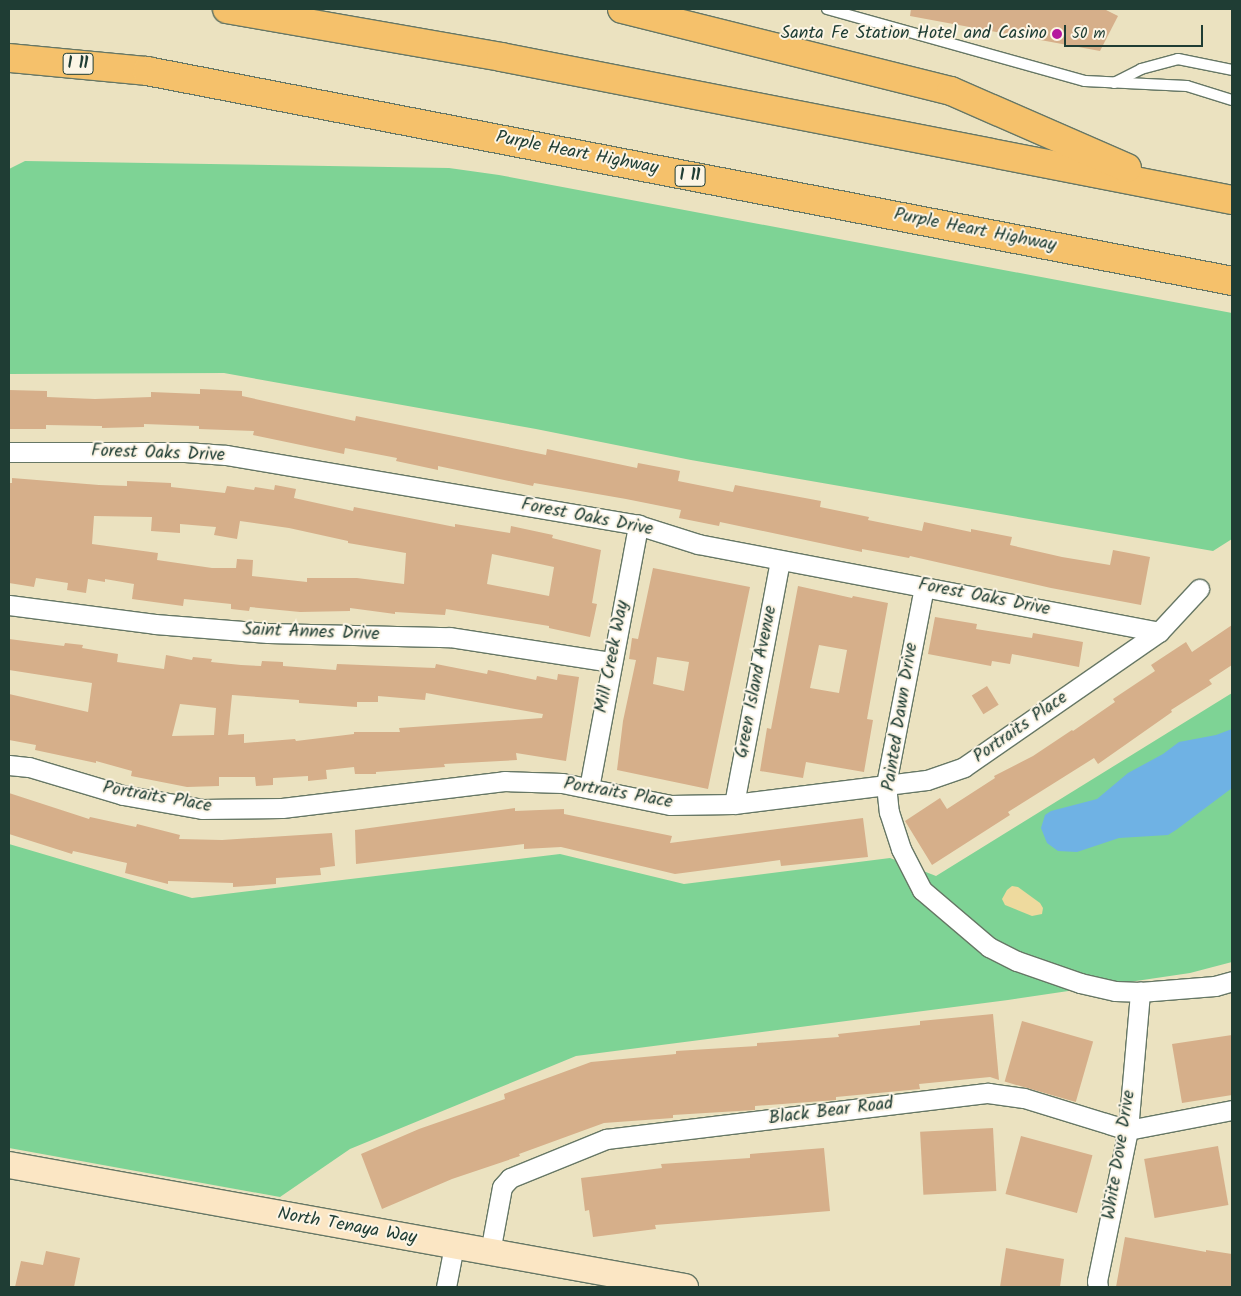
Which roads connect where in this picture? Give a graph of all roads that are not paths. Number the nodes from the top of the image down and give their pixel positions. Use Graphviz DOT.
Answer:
graph roads {
  1 [pos="227,9"];
  2 [pos="622,9"];
  3 [pos="827,9"];
  4 [pos="9,58"];
  5 [pos="1232,70"];
  6 [pos="1113,83"];
  7 [pos="1232,100"];
  8 [pos="1176,189"];
  9 [pos="1232,200"];
  10 [pos="1232,281"];
  11 [pos="9,452"];
  12 [pos="638,525"];
  13 [pos="780,560"];
  14 [pos="924,587"];
  15 [pos="1199,589"];
  16 [pos="9,605"];
  17 [pos="1159,632"];
  18 [pos="612,662"];
  19 [pos="9,765"];
  20 [pos="886,785"];
  21 [pos="588,788"];
  22 [pos="734,804"];
  23 [pos="1232,980"];
  24 [pos="1140,992"];
  25 [pos="1232,1110"];
  26 [pos="1128,1130"];
  27 [pos="9,1165"];
  28 [pos="454,1246"];
  29 [pos="490,1252"];
  30 [pos="446,1287"];
  31 [pos="685,1287"];
  32 [pos="1098,1287"];
  1 -- 8 [label="highway"];
  2 -- 8 [label="highway"];
  3 -- 6 [label="lane"];
  4 -- 10 [label="highway, Purple Heart Highway / I 11"];
  5 -- 6 [label="lane"];
  6 -- 7 [label="lane"];
  8 -- 9 [label="highway"];
  11 -- 12 [label="street, Forest Oaks Drive"];
  12 -- 13 [label="street, Forest Oaks Drive"];
  12 -- 18 [label="street, Mill Creek Way"];
  13 -- 14 [label="street, Forest Oaks Drive"];
  13 -- 22 [label="street, Green Island Avenue"];
  14 -- 17 [label="street, Forest Oaks Drive"];
  14 -- 20 [label="street, Painted Dawn Drive"];
  15 -- 17 [label="street, Portraits Place"];
  16 -- 18 [label="street, Saint Annes Drive"];
  17 -- 20 [label="street, Portraits Place"];
  18 -- 21 [label="street, Mill Creek Way"];
  19 -- 21 [label="street, Portraits Place"];
  20 -- 22 [label="street, Portraits Place"];
  20 -- 24 [label="street, Painted Dawn Drive"];
  21 -- 22 [label="street, Portraits Place"];
  23 -- 24 [label="street, Painted Dawn Drive"];
  24 -- 26 [label="street, White Dove Drive"];
  25 -- 26 [label="street, Black Bear Road"];
  26 -- 29 [label="street, Black Bear Road"];
  26 -- 32 [label="street, White Dove Drive"];
  27 -- 28 [label="street, North Tenaya Way"];
  28 -- 29 [label="street, North Tenaya Way"];
  28 -- 30 [label="street"];
  29 -- 31 [label="street, North Tenaya Way"];
}
